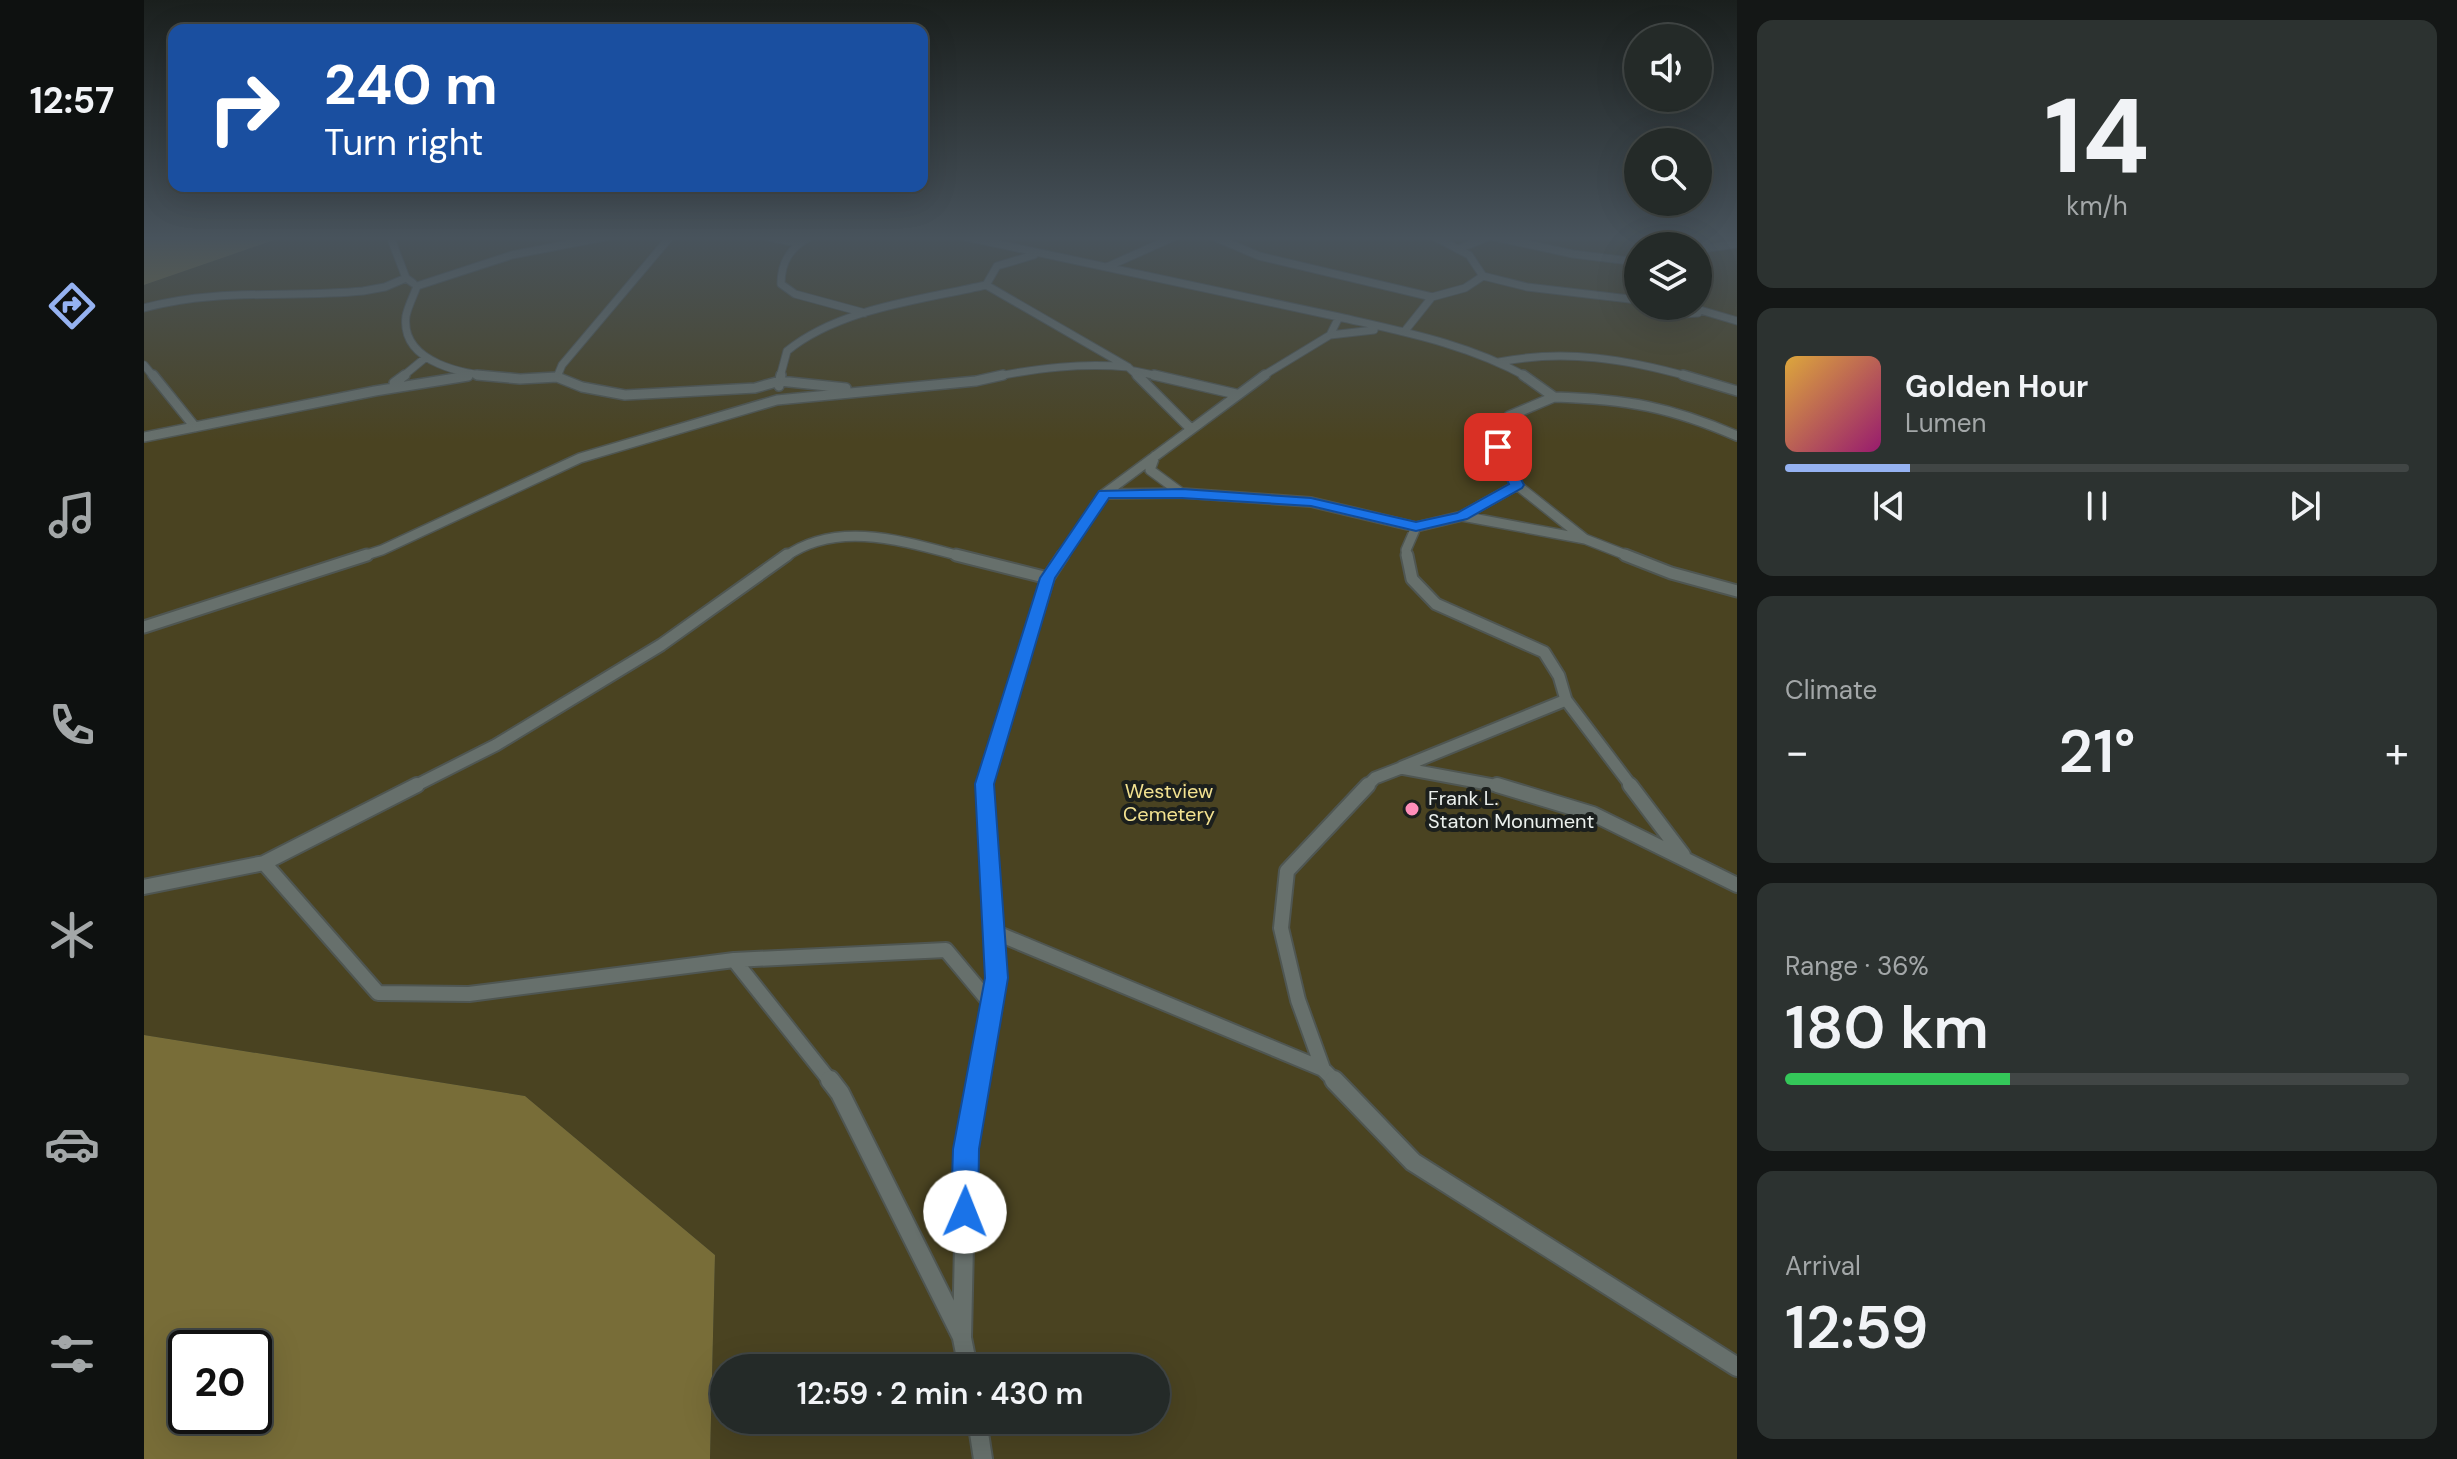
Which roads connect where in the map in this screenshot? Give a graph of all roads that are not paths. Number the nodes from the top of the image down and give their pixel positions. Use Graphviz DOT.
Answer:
graph roads {
  1 [pos="411,304"];
  2 [pos="613,304"];
  3 [pos="825,304"];
  4 [pos="905,304"];
  5 [pos="1019,304"];
  6 [pos="1279,304"];
  7 [pos="1426,304"];
  8 [pos="867,313"];
  9 [pos="1712,313"];
  10 [pos="1339,317"];
  11 [pos="1737,321"];
  12 [pos="1404,332"];
  13 [pos="1330,335"];
  14 [pos="425,358"];
  15 [pos="1499,362"];
  16 [pos="144,365"];
  17 [pos="1130,369"];
  18 [pos="471,375"];
  19 [pos="557,377"];
  20 [pos="780,381"];
  21 [pos="375,391"];
  22 [pos="871,391"];
  23 [pos="1737,391"];
  24 [pos="1236,394"];
  25 [pos="1554,397"];
  26 [pos="777,400"];
  27 [pos="195,427"];
  28 [pos="1191,429"];
  29 [pos="1737,436"];
  30 [pos="144,437"];
  31 [pos="1155,456"];
  32 [pos="1517,485"];
  33 [pos="1182,493"];
  34 [pos="1104,494"];
  35 [pos="1462,516"];
  36 [pos="1416,527"];
  37 [pos="1585,539"];
  38 [pos="1048,578"];
  39 [pos="1737,591"];
  40 [pos="144,627"];
  41 [pos="1566,700"];
  42 [pos="1401,768"];
  43 [pos="1684,857"];
  44 [pos="264,863"];
  45 [pos="1737,885"];
  46 [pos="144,887"];
  47 [pos="994,932"];
  48 [pos="734,960"];
  49 [pos="992,1005"];
  50 [pos="1323,1069"];
  51 [pos="962,1338"];
  52 [pos="965,1354"];
  53 [pos="1737,1367"];
  54 [pos="979,1434"];
  55 [pos="983,1459"];
  1 -- 14 [label="lane"];
  2 -- 19 [label="lane"];
  3 -- 8 [label="lane"];
  4 -- 8 [label="lane"];
  5 -- 17 [label="lane"];
  6 -- 10 [label="lane"];
  7 -- 12 [label="lane"];
  8 -- 20 [label="lane"];
  9 -- 11 [label="lane"];
  10 -- 12 [label="lane"];
  10 -- 13 [label="lane"];
  12 -- 13 [label="lane"];
  12 -- 15 [label="lane"];
  13 -- 24 [label="lane"];
  14 -- 18 [label="lane"];
  14 -- 21 [label="lane"];
  15 -- 23 [label="lane"];
  15 -- 25 [label="lane"];
  16 -- 27 [label="lane"];
  17 -- 22 [label="lane"];
  17 -- 24 [label="lane"];
  17 -- 28 [label="lane"];
  18 -- 19 [label="lane"];
  18 -- 21 [label="lane"];
  19 -- 20 [label="lane"];
  20 -- 22 [label="lane"];
  20 -- 26 [label="lane"];
  21 -- 27 [label="lane"];
  22 -- 26 [label="lane"];
  24 -- 28 [label="lane"];
  25 -- 29 [label="lane"];
  25 -- 32 [label="lane"];
  26 -- 40 [label="lane"];
  27 -- 30 [label="lane"];
  28 -- 31 [label="lane"];
  31 -- 33 [label="lane"];
  31 -- 34 [label="lane"];
  32 -- 35 [label="lane"];
  32 -- 37 [label="lane"];
  33 -- 34 [label="lane"];
  33 -- 36 [label="lane"];
  34 -- 38 [label="lane"];
  35 -- 36 [label="lane"];
  35 -- 37 [label="lane"];
  36 -- 41 [label="lane"];
  37 -- 39 [label="lane"];
  38 -- 44 [label="lane"];
  38 -- 47 [label="lane"];
  41 -- 42 [label="lane"];
  41 -- 43 [label="lane"];
  42 -- 43 [label="lane"];
  42 -- 50 [label="lane"];
  43 -- 45 [label="lane"];
  44 -- 46 [label="lane"];
  44 -- 48 [label="lane"];
  47 -- 49 [label="lane"];
  47 -- 50 [label="lane"];
  48 -- 49 [label="lane"];
  48 -- 51 [label="lane"];
  49 -- 51 [label="lane"];
  50 -- 53 [label="lane"];
  51 -- 52 [label="lane"];
  54 -- 55 [label="lane"];
}
